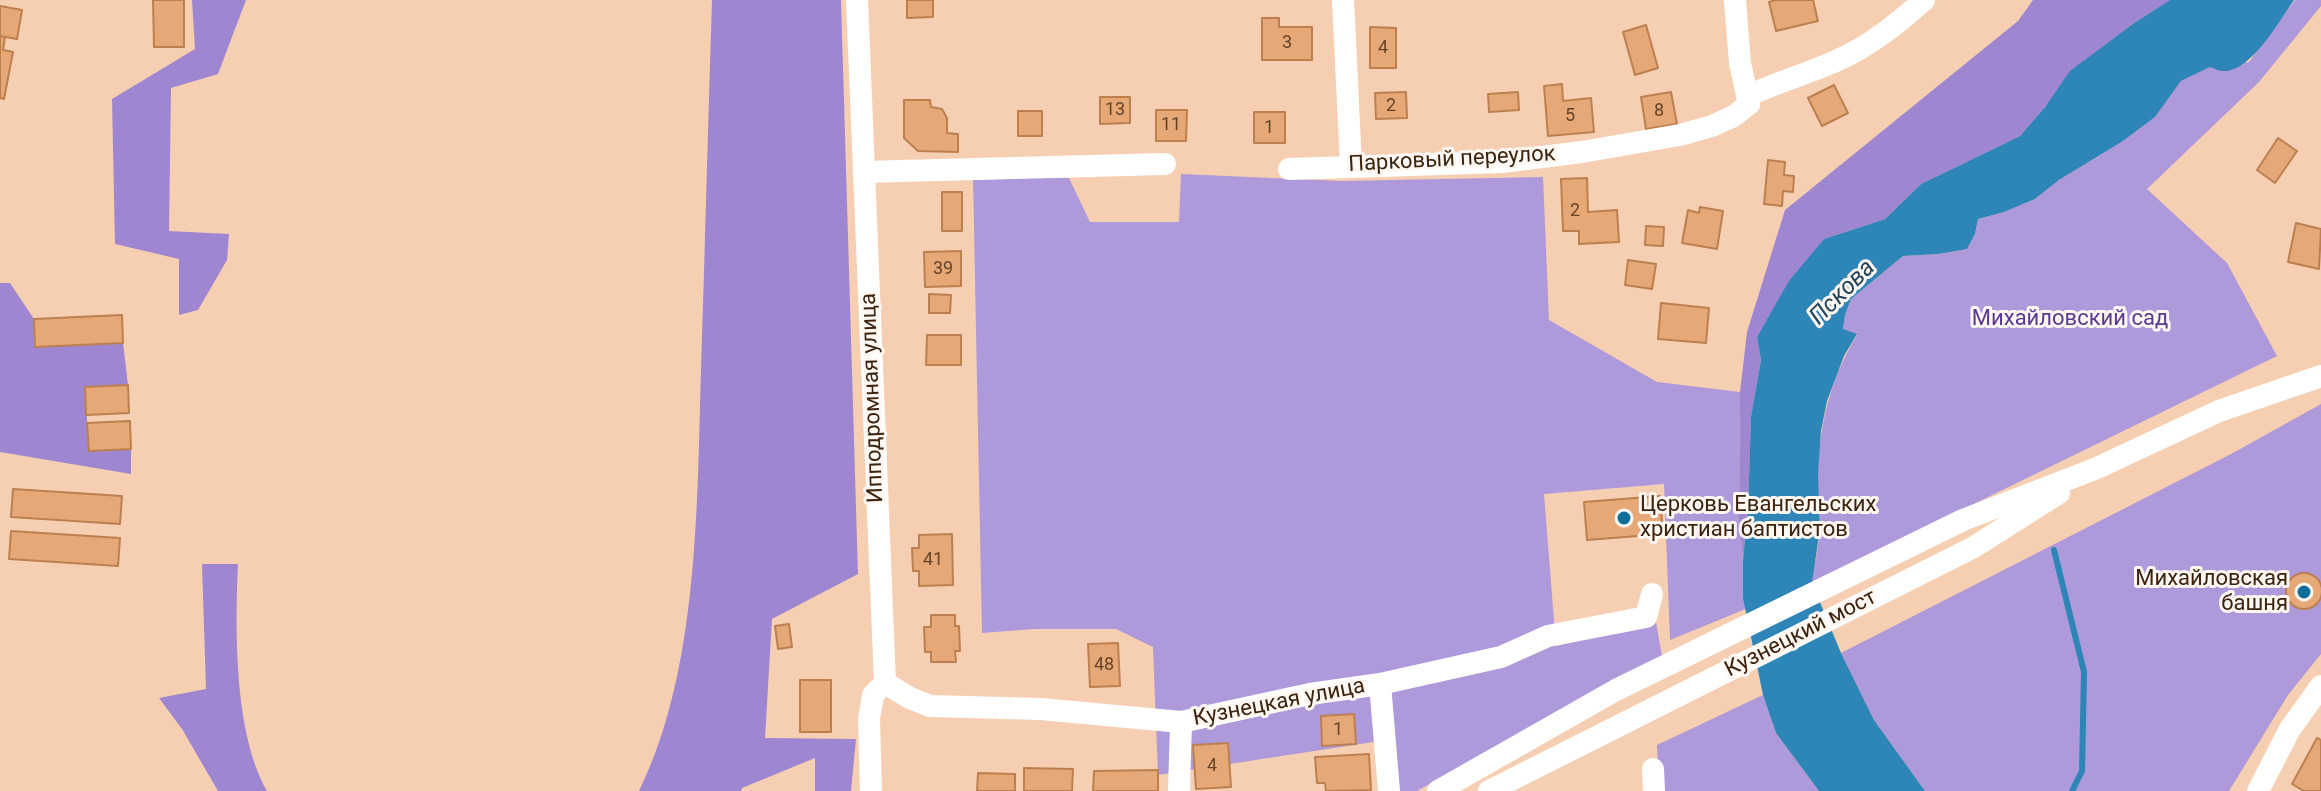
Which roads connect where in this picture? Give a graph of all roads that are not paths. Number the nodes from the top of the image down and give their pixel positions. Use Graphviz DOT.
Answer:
graph roads {
  1 [pos="857,0"];
  2 [pos="1343,0"];
  3 [pos="1735,0"];
  4 [pos="1924,0"];
  5 [pos="1748,100"];
  6 [pos="1165,164"];
  7 [pos="1351,166"];
  8 [pos="1289,169"];
  9 [pos="864,172"];
  10 [pos="2321,376"];
  11 [pos="2097,468"];
  12 [pos="1652,594"];
  13 [pos="885,683"];
  14 [pos="1380,684"];
  15 [pos="2321,686"];
  16 [pos="1181,722"];
  17 [pos="871,791"];
  18 [pos="1179,791"];
  19 [pos="1389,791"];
  20 [pos="1438,791"];
  21 [pos="1489,791"];
  22 [pos="2258,791"];
  1 -- 9 [label="street, Ипподромная улица"];
  2 -- 7 [label="street"];
  3 -- 5 [label="street"];
  4 -- 5 [label="street, Парковый переулок"];
  5 -- 7 [label="street, Парковый переулок"];
  6 -- 9 [label="street"];
  7 -- 8 [label="street, Парковый переулок"];
  9 -- 13 [label="street, Ипподромная улица"];
  10 -- 11 [label="street"];
  11 -- 20 [label="street, Кузнецкий мост"];
  11 -- 21 [label="street, Кузнецкий мост"];
  12 -- 14 [label="street, Кузнецкая улица"];
  13 -- 16 [label="street, Кузнецкая улица"];
  13 -- 17 [label="street, Ипподромная улица"];
  14 -- 16 [label="street, Кузнецкая улица"];
  14 -- 19 [label="street"];
  15 -- 22 [label="street"];
  16 -- 18 [label="street"];
}
